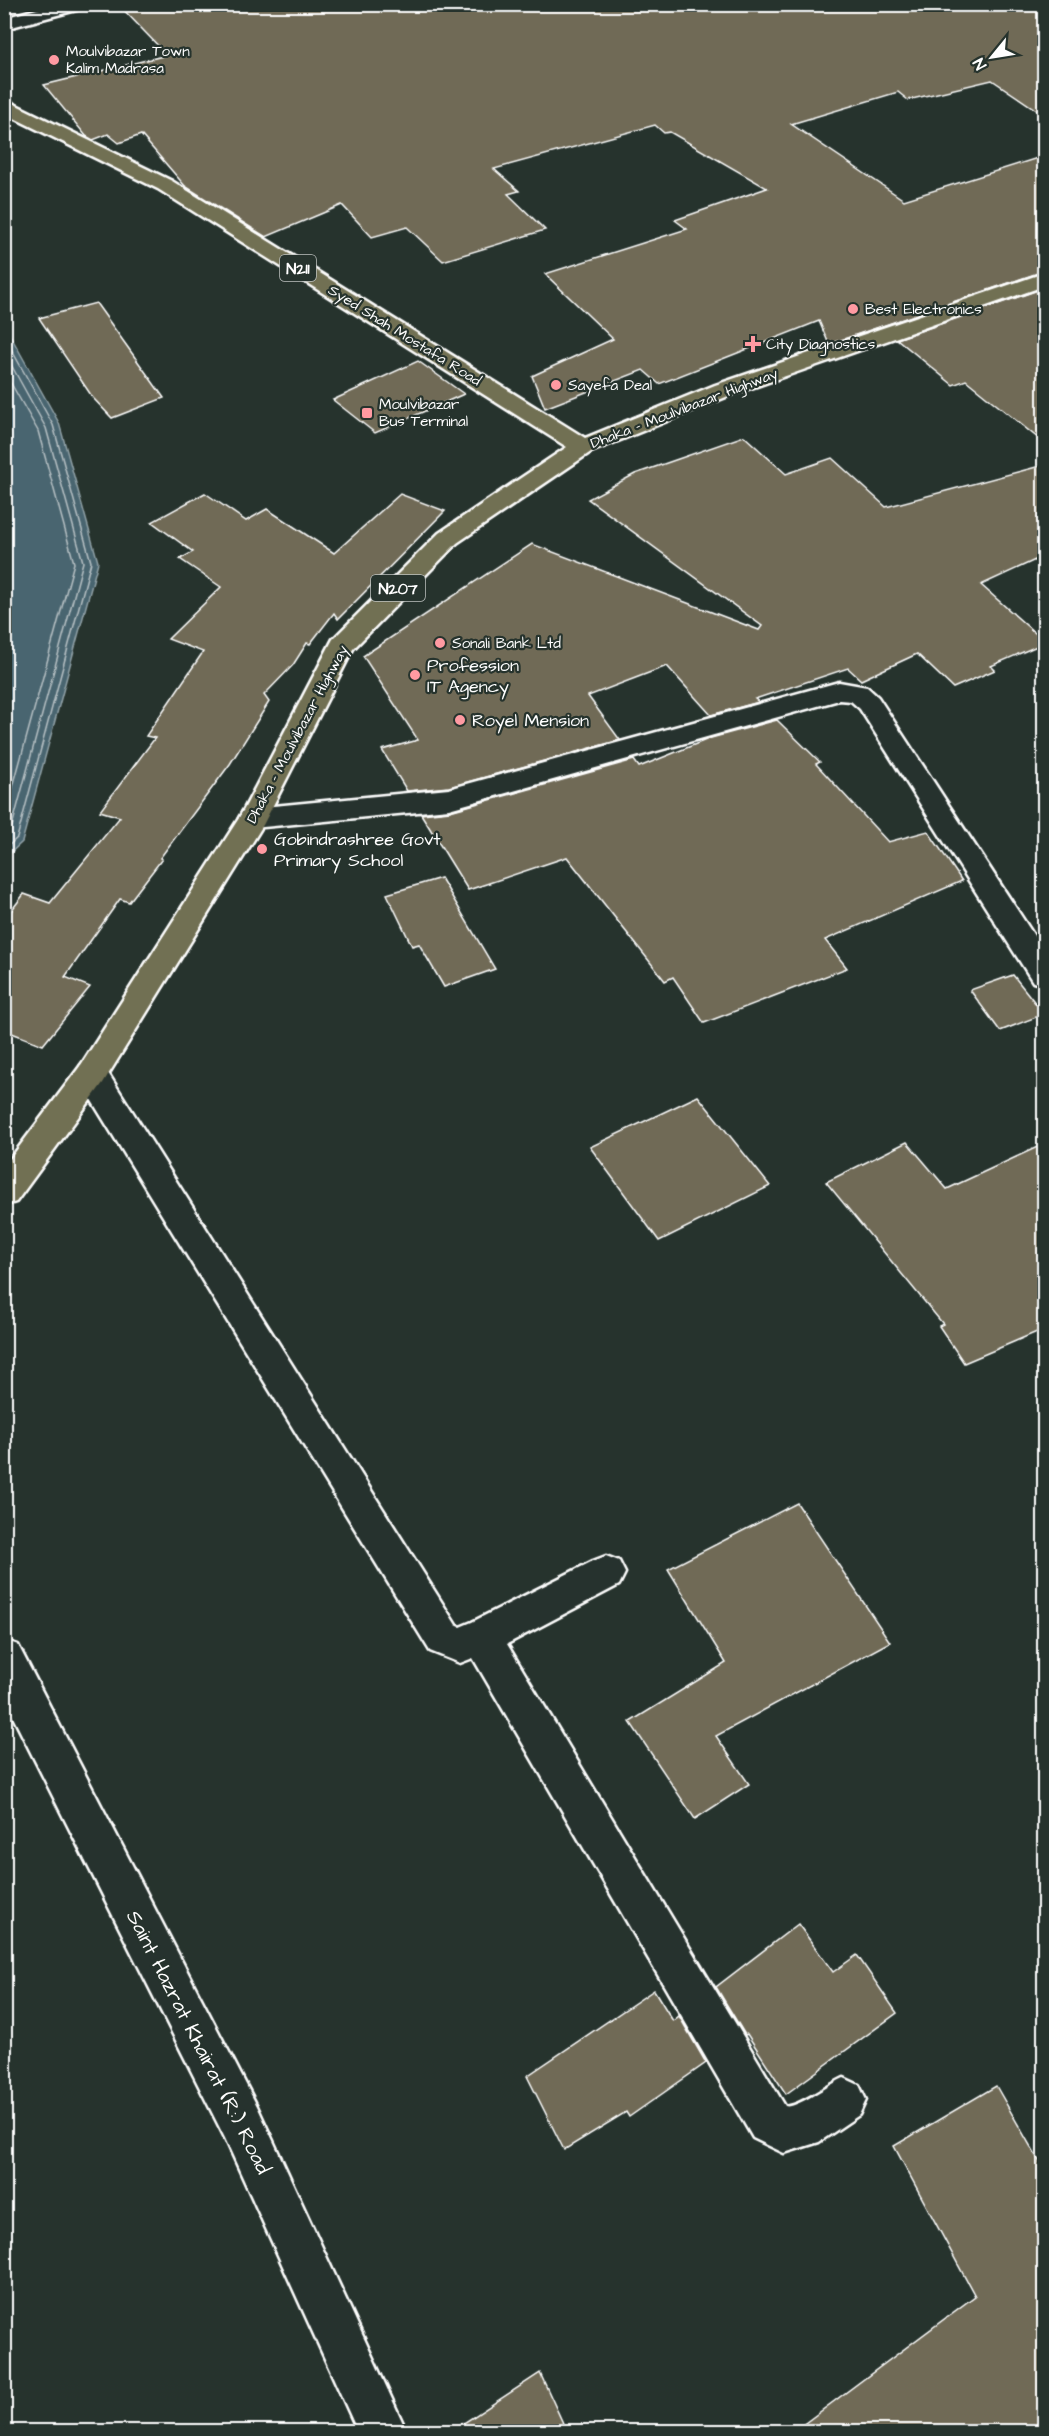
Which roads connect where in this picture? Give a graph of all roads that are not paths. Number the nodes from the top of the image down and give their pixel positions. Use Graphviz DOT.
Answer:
graph roads {
  1 [pos="78,4"];
  2 [pos="4,24"];
  3 [pos="4,105"];
  4 [pos="1044,279"];
  5 [pos="583,447"];
  6 [pos="253,818"];
  7 [pos="1044,974"];
  8 [pos="92,1074"];
  9 [pos="4,1193"];
  10 [pos="606,1573"];
  11 [pos="482,1637"];
  12 [pos="4,1658"];
  13 [pos="844,2100"];
  14 [pos="382,2432"];
  1 -- 2 [label="street"];
  3 -- 5 [label="highway, Syed Shah Mostafa Road / N211"];
  4 -- 5 [label="highway, Dhaka - Moulvibazar Highway / N207"];
  5 -- 6 [label="highway, Dhaka - Moulvibazar Highway / N207"];
  6 -- 7 [label="street"];
  6 -- 8 [label="highway, Dhaka - Moulvibazar Highway / N207"];
  8 -- 9 [label="highway, Dhaka - Moulvibazar Highway / N207"];
  8 -- 11 [label="street"];
  10 -- 11 [label="street"];
  11 -- 13 [label="street"];
  12 -- 14 [label="street, Saint Hazrat Khairat (R:) Road"];
}
